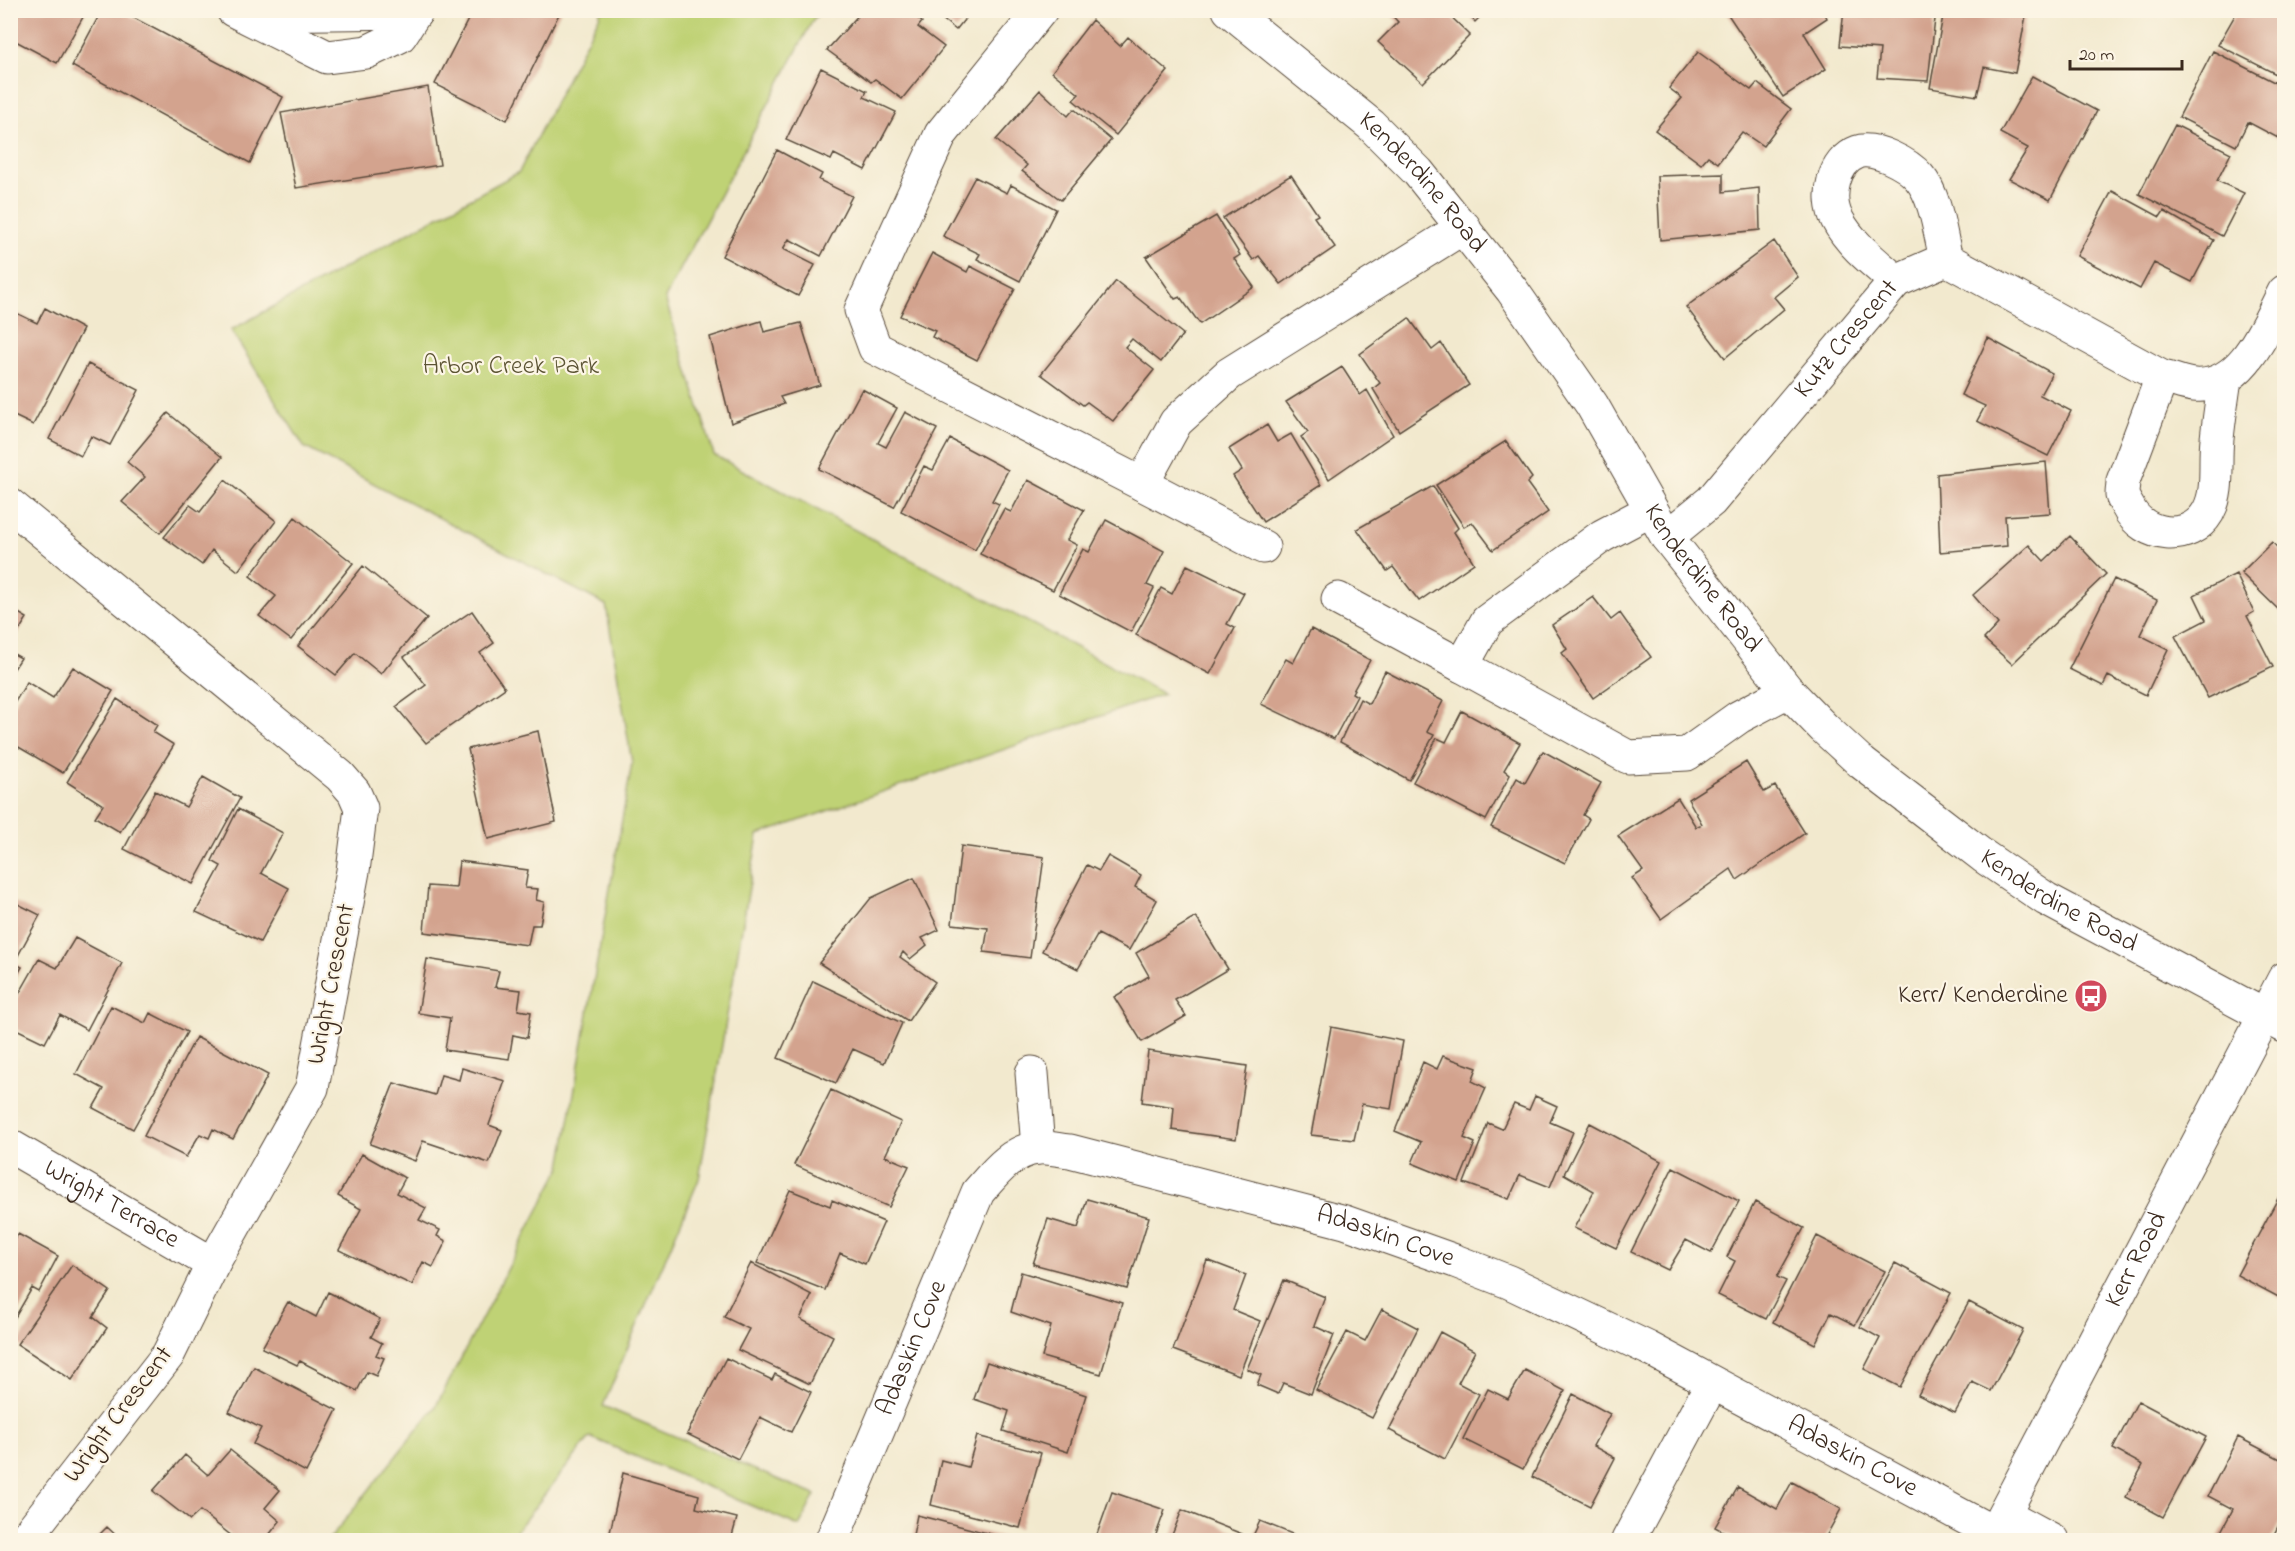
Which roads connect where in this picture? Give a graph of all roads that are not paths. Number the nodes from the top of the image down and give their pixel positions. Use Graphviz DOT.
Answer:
graph roads {
  1 [pos="1041,10"];
  2 [pos="416,11"];
  3 [pos="237,12"];
  4 [pos="1244,15"];
  5 [pos="1464,227"];
  6 [pos="1946,259"];
  7 [pos="1896,281"];
  8 [pos="2284,292"];
  9 [pos="2162,377"];
  10 [pos="2225,379"];
  11 [pos="1142,484"];
  12 [pos="10,505"];
  13 [pos="1659,523"];
  14 [pos="1263,547"];
  15 [pos="1338,599"];
  16 [pos="1462,666"];
  17 [pos="1788,691"];
  18 [pos="2284,979"];
  19 [pos="2275,1021"];
  20 [pos="1032,1073"];
  21 [pos="10,1146"];
  22 [pos="1038,1148"];
  23 [pos="213,1264"];
  24 [pos="1712,1383"];
  25 [pos="1996,1529"];
  26 [pos="24,1540"];
  27 [pos="832,1540"];
  28 [pos="1628,1540"];
  29 [pos="2052,1540"];
  1 -- 11 [label="street"];
  2 -- 3 [label="street"];
  2 -- 3 [label="street"];
  4 -- 5 [label="street, Kenderdine Road"];
  5 -- 11 [label="street"];
  5 -- 13 [label="street, Kenderdine Road"];
  6 -- 7 [label="street, Kutz Crescent"];
  6 -- 7 [label="street"];
  6 -- 9 [label="street"];
  7 -- 13 [label="street, Kutz Crescent"];
  8 -- 10 [label="street"];
  9 -- 10 [label="street"];
  9 -- 10 [label="street"];
  11 -- 14 [label="street"];
  12 -- 23 [label="street, Wright Crescent"];
  13 -- 16 [label="street, Kutz Crescent"];
  13 -- 17 [label="street, Kenderdine Road"];
  15 -- 16 [label="street"];
  16 -- 17 [label="street"];
  17 -- 19 [label="street, Kenderdine Road"];
  18 -- 19 [label="street, Kerr Road"];
  19 -- 25 [label="street, Kerr Road"];
  20 -- 22 [label="street"];
  21 -- 23 [label="street, Wright Terrace"];
  22 -- 24 [label="street, Adaskin Cove"];
  22 -- 27 [label="street, Adaskin Cove"];
  23 -- 26 [label="street, Wright Crescent"];
  24 -- 25 [label="street, Adaskin Cove"];
  24 -- 28 [label="street"];
  25 -- 29 [label="street, Adaskin Cove"];
}
